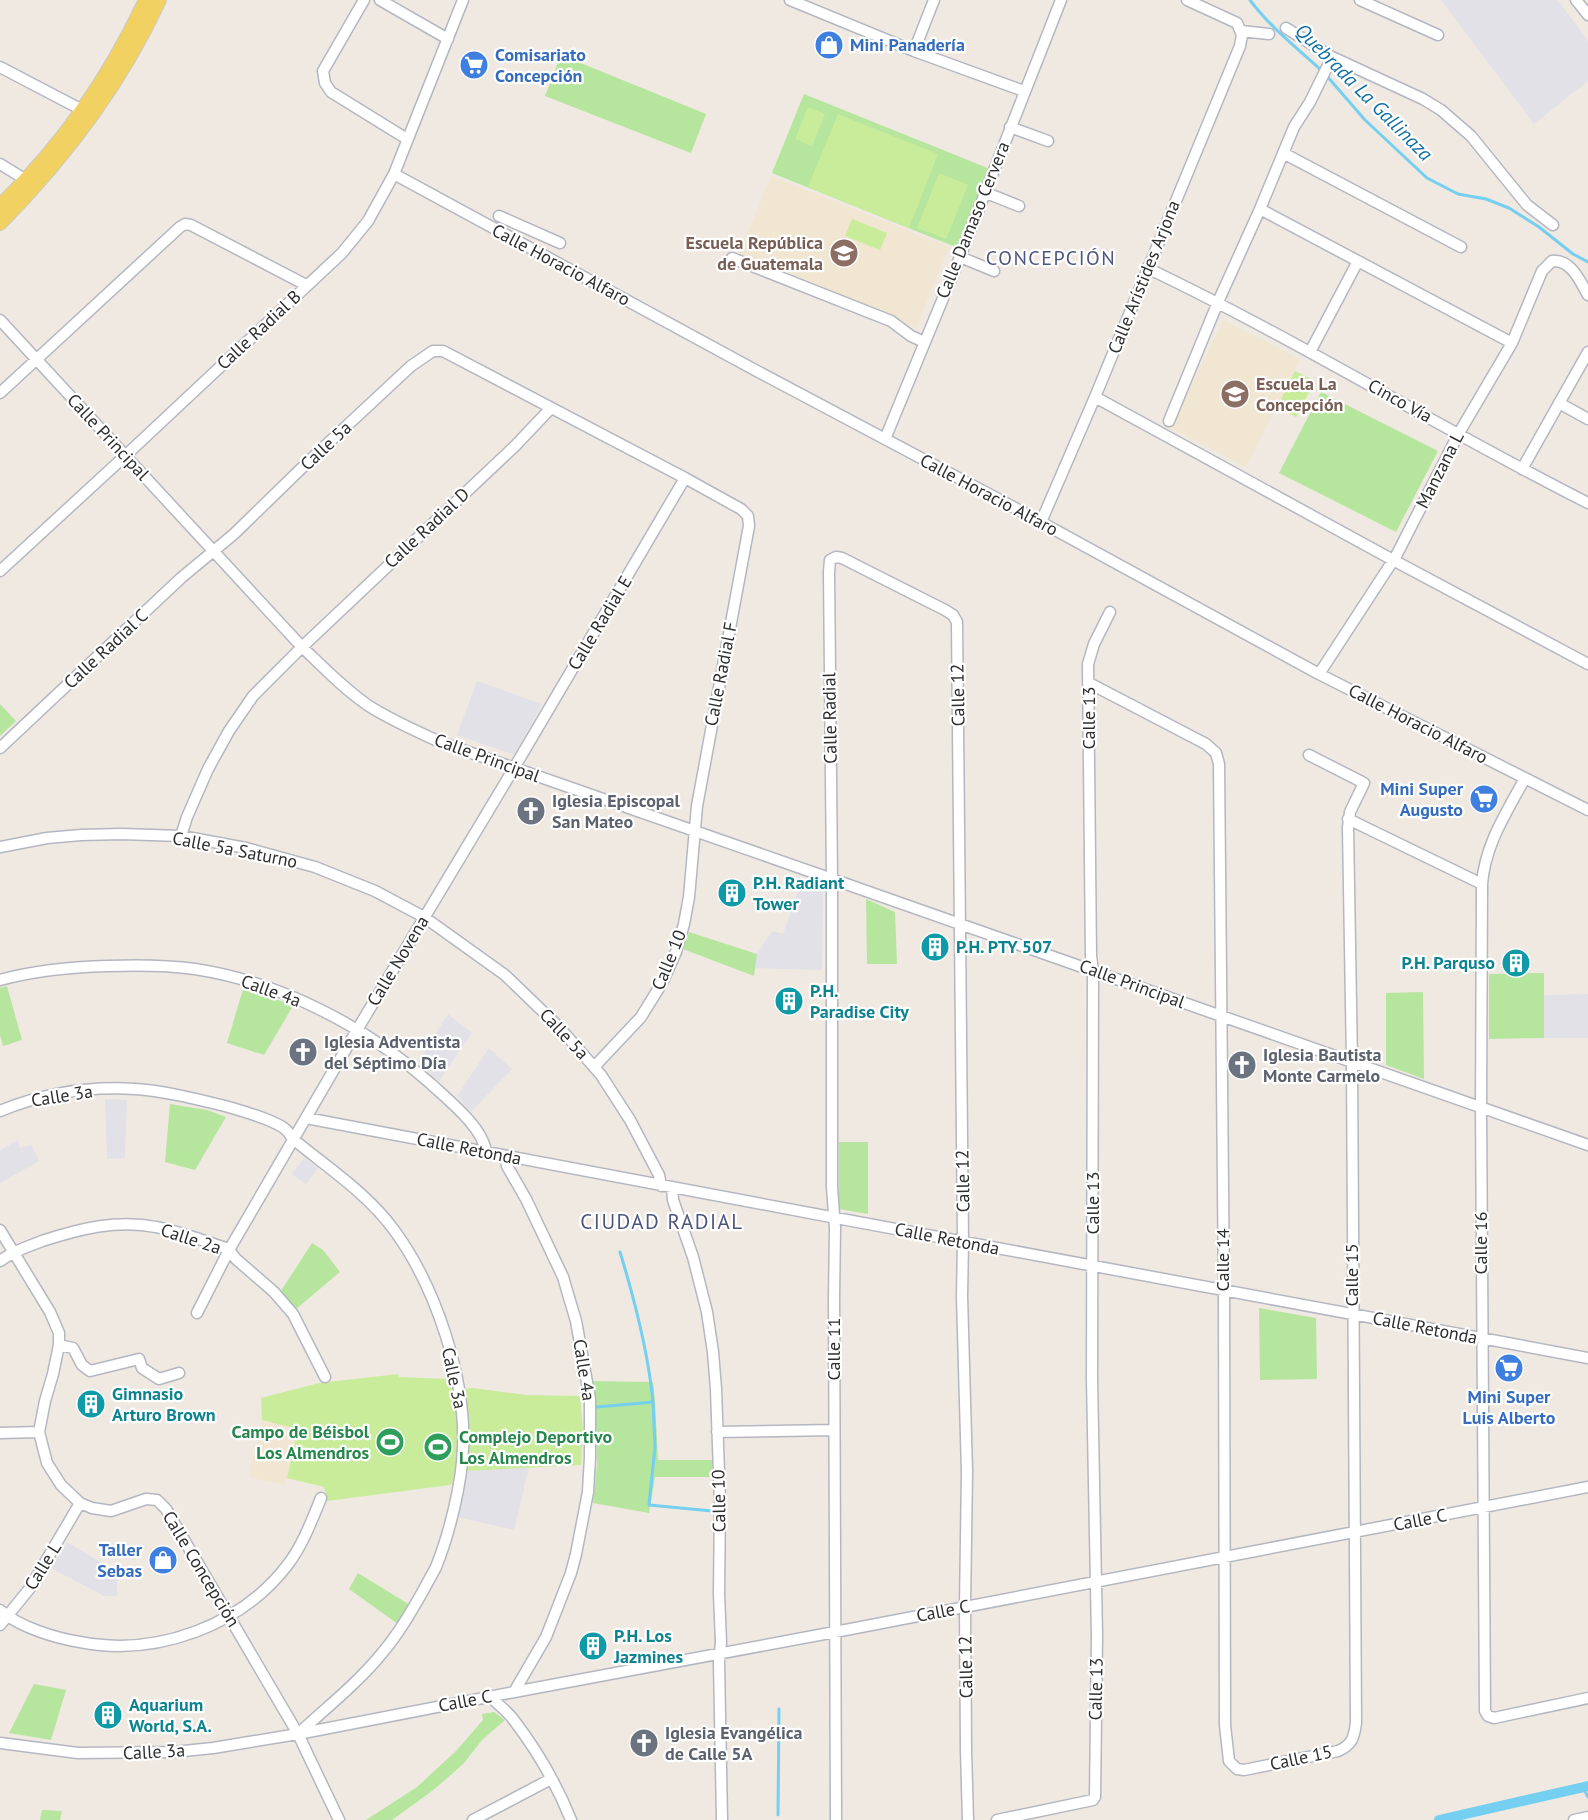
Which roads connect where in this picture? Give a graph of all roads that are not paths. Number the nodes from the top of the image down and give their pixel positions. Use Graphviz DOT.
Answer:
graph roads {
  1 [pos="146,0"];
  2 [pos="159,0"];
  3 [pos="364,0"];
  4 [pos="380,0"];
  5 [pos="463,0"];
  6 [pos="790,0"];
  7 [pos="934,0"];
  8 [pos="1061,0"];
  9 [pos="1187,0"];
  10 [pos="1360,0"];
  11 [pos="1576,0"];
  12 [pos="1588,15"];
  13 [pos="1286,28"];
  14 [pos="1241,31"];
  15 [pos="1269,34"];
  16 [pos="1438,35"];
  17 [pos="448,39"];
  18 [pos="914,51"];
  19 [pos="1330,61"];
  20 [pos="0,67"];
  21 [pos="1024,91"];
  22 [pos="87,112"];
  23 [pos="1010,127"];
  24 [pos="407,139"];
  25 [pos="1048,141"];
  26 [pos="1283,153"];
  27 [pos="0,164"];
  28 [pos="394,174"];
  29 [pos="31,184"];
  30 [pos="984,192"];
  31 [pos="0,206"];
  32 [pos="1019,206"];
  33 [pos="1260,209"];
  34 [pos="499,216"];
  35 [pos="510,221"];
  36 [pos="0,223"];
  37 [pos="1553,225"];
  38 [pos="504,233"];
  39 [pos="560,243"];
  40 [pos="1461,247"];
  41 [pos="960,257"];
  42 [pos="732,258"];
  43 [pos="1358,261"];
  44 [pos="1148,268"];
  45 [pos="994,271"];
  46 [pos="306,285"];
  47 [pos="1588,295"];
  48 [pos="1218,302"];
  49 [pos="0,320"];
  50 [pos="924,342"];
  51 [pos="1512,343"];
  52 [pos="1310,352"];
  53 [pos="1588,352"];
  54 [pos="36,360"];
  55 [pos="0,393"];
  56 [pos="1095,398"];
  57 [pos="1559,403"];
  58 [pos="551,408"];
  59 [pos="1588,419"];
  60 [pos="1168,421"];
  61 [pos="1459,433"];
  62 [pos="885,439"];
  63 [pos="126,456"];
  64 [pos="1522,470"];
  65 [pos="685,478"];
  66 [pos="1588,503"];
  67 [pos="1041,522"];
  68 [pos="213,551"];
  69 [pos="1396,555"];
  70 [pos="0,570"];
  71 [pos="1110,612"];
  72 [pos="953,615"];
  73 [pos="302,647"];
  74 [pos="1588,664"];
  75 [pos="1319,674"];
  76 [pos="1089,683"];
  77 [pos="0,748"];
  78 [pos="1309,755"];
  79 [pos="514,768"];
  80 [pos="1525,778"];
  81 [pos="1588,810"];
  82 [pos="1348,819"];
  83 [pos="695,831"];
  84 [pos="181,836"];
  85 [pos="0,847"];
  86 [pos="832,879"];
  87 [pos="1482,884"];
  88 [pos="424,916"];
  89 [pos="961,924"];
  90 [pos="1093,970"];
  91 [pos="0,980"];
  92 [pos="1222,1016"];
  93 [pos="357,1029"];
  94 [pos="1352,1063"];
  95 [pos="594,1067"];
  96 [pos="1481,1108"];
  97 [pos="0,1111"];
  98 [pos="306,1118"];
  99 [pos="293,1139"];
  100 [pos="1588,1145"];
  101 [pos="486,1152"];
  102 [pos="505,1156"];
  103 [pos="667,1187"];
  104 [pos="834,1217"];
  105 [pos="0,1230"];
  106 [pos="963,1242"];
  107 [pos="229,1250"];
  108 [pos="13,1252"];
  109 [pos="0,1261"];
  110 [pos="1093,1265"];
  111 [pos="1224,1291"];
  112 [pos="196,1313"];
  113 [pos="1352,1314"];
  114 [pos="1482,1339"];
  115 [pos="59,1345"];
  116 [pos="1588,1358"];
  117 [pos="179,1373"];
  118 [pos="325,1377"];
  119 [pos="834,1430"];
  120 [pos="0,1432"];
  121 [pos="39,1432"];
  122 [pos="717,1432"];
  123 [pos="1588,1487"];
  124 [pos="321,1498"];
  125 [pos="81,1503"];
  126 [pos="1484,1508"];
  127 [pos="1356,1533"];
  128 [pos="1224,1556"];
  129 [pos="1095,1582"];
  130 [pos="965,1606"];
  131 [pos="230,1616"];
  132 [pos="3,1617"];
  133 [pos="835,1632"];
  134 [pos="721,1653"];
  135 [pos="514,1692"];
  136 [pos="490,1696"];
  137 [pos="1588,1698"];
  138 [pos="298,1734"];
  139 [pos="0,1743"];
  140 [pos="1233,1766"];
  141 [pos="551,1779"];
  142 [pos="1588,1817"];
  143 [pos="339,1820"];
  144 [pos="473,1820"];
  145 [pos="571,1820"];
  146 [pos="722,1820"];
  147 [pos="836,1820"];
  148 [pos="968,1820"];
  149 [pos="997,1820"];
  150 [pos="1574,1820"];
  1 -- 22 [label="main road"];
  2 -- 22 [label="main road"];
  3 -- 24 [label="street"];
  4 -- 17 [label="street"];
  5 -- 17 [label="street, Calle Radial B"];
  6 -- 18 [label="street"];
  7 -- 18 [label="street"];
  8 -- 21 [label="street, Calle Damaso Cervera"];
  9 -- 14 [label="street"];
  10 -- 16 [label="street"];
  11 -- 12 [label="street"];
  13 -- 19 [label="street"];
  14 -- 15 [label="street"];
  14 -- 44 [label="street, Calle Arístides Arjona"];
  17 -- 24 [label="street, Calle Radial B"];
  18 -- 21 [label="street"];
  19 -- 26 [label="street"];
  19 -- 37 [label="street"];
  20 -- 22 [label="street"];
  21 -- 23 [label="street, Calle Damaso Cervera"];
  22 -- 29 [label="main road"];
  23 -- 25 [label="street"];
  23 -- 30 [label="street, Calle Damaso Cervera"];
  24 -- 28 [label="street, Calle Radial B"];
  26 -- 33 [label="street"];
  26 -- 40 [label="street"];
  27 -- 29 [label="street"];
  28 -- 38 [label="street, Calle Horacio Alfaro"];
  28 -- 46 [label="street, Calle Radial B"];
  29 -- 31 [label="main road"];
  29 -- 36 [label="main road"];
  30 -- 32 [label="street"];
  30 -- 41 [label="street, Calle Damaso Cervera"];
  33 -- 43 [label="street"];
  33 -- 48 [label="street"];
  34 -- 35 [label="street"];
  35 -- 38 [label="street"];
  35 -- 39 [label="street"];
  38 -- 62 [label="street, Calle Horacio Alfaro"];
  41 -- 45 [label="street"];
  41 -- 50 [label="street, Calle Damaso Cervera"];
  42 -- 50 [label="street"];
  43 -- 51 [label="street"];
  43 -- 52 [label="street"];
  44 -- 48 [label="street, Cinco Vía"];
  44 -- 56 [label="street, Calle Arístides Arjona"];
  46 -- 54 [label="street"];
  46 -- 63 [label="street, Calle Radial B"];
  47 -- 51 [label="street, Manzana L"];
  48 -- 52 [label="street, Cinco Vía"];
  48 -- 60 [label="street"];
  49 -- 54 [label="street, Calle Principal"];
  50 -- 62 [label="street, Calle Damaso Cervera"];
  51 -- 61 [label="street, Manzana L"];
  52 -- 61 [label="street, Cinco Vía"];
  53 -- 57 [label="street"];
  54 -- 55 [label="street"];
  54 -- 63 [label="street, Calle Principal"];
  56 -- 67 [label="street, Calle Arístides Arjona"];
  56 -- 69 [label="street"];
  57 -- 59 [label="street"];
  57 -- 64 [label="street"];
  58 -- 65 [label="street"];
  58 -- 68 [label="street, Calle 5a"];
  58 -- 73 [label="street, Calle Radial D"];
  61 -- 64 [label="street, Cinco Vía"];
  61 -- 69 [label="street, Manzana L"];
  62 -- 67 [label="street, Calle Horacio Alfaro"];
  63 -- 68 [label="street, Calle Principal"];
  63 -- 70 [label="street, Calle Radial B"];
  64 -- 66 [label="street, Cinco Vía"];
  65 -- 79 [label="street, Calle Radial E"];
  65 -- 83 [label="street, Calle Radial F"];
  67 -- 75 [label="street, Calle Horacio Alfaro"];
  68 -- 73 [label="street, Calle Principal"];
  68 -- 77 [label="street, Calle Radial C"];
  69 -- 74 [label="street"];
  69 -- 75 [label="street, Manzana L"];
  71 -- 76 [label="street, Calle 13"];
  72 -- 86 [label="street, Calle Radial"];
  72 -- 89 [label="street, Calle 12"];
  73 -- 79 [label="street, Calle Principal"];
  73 -- 84 [label="street, Calle Radial D"];
  75 -- 80 [label="street, Calle Horacio Alfaro"];
  76 -- 90 [label="street, Calle 13"];
  76 -- 92 [label="street, Calle 14"];
  78 -- 82 [label="street, Calle 15"];
  79 -- 83 [label="street, Calle Principal"];
  79 -- 88 [label="street, Calle Novena"];
  80 -- 81 [label="street, Calle Horacio Alfaro"];
  80 -- 87 [label="street, Calle 16"];
  82 -- 87 [label="street"];
  82 -- 94 [label="street, Calle 15"];
  83 -- 86 [label="street, Calle Principal"];
  83 -- 95 [label="street, Calle 10"];
  84 -- 85 [label="street, Calle 5a Saturno"];
  84 -- 88 [label="street, Calle 5a Saturno"];
  86 -- 89 [label="street, Calle Principal"];
  86 -- 104 [label="street, Calle 11"];
  87 -- 96 [label="street, Calle 16"];
  88 -- 93 [label="street, Calle Novena"];
  88 -- 95 [label="street, Calle 5a"];
  89 -- 90 [label="street, Calle Principal"];
  89 -- 106 [label="street, Calle 12"];
  90 -- 92 [label="street, Calle Principal"];
  90 -- 110 [label="street, Calle 13"];
  91 -- 93 [label="street, Calle 4a"];
  92 -- 94 [label="street, Calle Principal"];
  92 -- 111 [label="street, Calle 14"];
  93 -- 98 [label="street, Calle Novena"];
  93 -- 101 [label="street, Calle 4a"];
  94 -- 96 [label="street, Calle Principal"];
  94 -- 113 [label="street, Calle 15"];
  95 -- 103 [label="street, Calle 5a"];
  96 -- 100 [label="street, Calle Principal"];
  96 -- 114 [label="street, Calle 16"];
  97 -- 99 [label="street, Calle 3a"];
  98 -- 99 [label="street, Calle Novena"];
  98 -- 101 [label="street, Calle Retonda"];
  99 -- 107 [label="street, Calle Novena"];
  99 -- 138 [label="street, Calle 3a"];
  101 -- 102 [label="street, Calle Retonda"];
  102 -- 103 [label="street, Calle Retonda"];
  102 -- 135 [label="street, Calle 4a"];
  103 -- 104 [label="street, Calle Retonda"];
  103 -- 122 [label="street, Calle 10"];
  104 -- 106 [label="street, Calle Retonda"];
  104 -- 119 [label="street, Calle 11"];
  105 -- 108 [label="street, Calle Concepción"];
  106 -- 110 [label="street, Calle Retonda"];
  106 -- 130 [label="street, Calle 12"];
  107 -- 108 [label="street, Calle 2a"];
  107 -- 112 [label="street, Calle Novena"];
  107 -- 118 [label="street, Calle 2a"];
  108 -- 109 [label="street, Calle 2a"];
  108 -- 115 [label="street, Calle Concepción"];
  110 -- 111 [label="street, Calle Retonda"];
  110 -- 129 [label="street, Calle 13"];
  111 -- 113 [label="street, Calle Retonda"];
  111 -- 128 [label="street, Calle 14"];
  113 -- 114 [label="street, Calle Retonda"];
  113 -- 127 [label="street, Calle 15"];
  114 -- 116 [label="street, Calle Retonda"];
  114 -- 126 [label="street, Calle 16"];
  115 -- 117 [label="street"];
  115 -- 121 [label="street, Calle Concepción"];
  119 -- 122 [label="street"];
  119 -- 133 [label="street, Calle 11"];
  120 -- 121 [label="street"];
  121 -- 125 [label="street, Calle Concepción"];
  122 -- 134 [label="street, Calle 10"];
  123 -- 126 [label="street, Calle C"];
  124 -- 131 [label="street"];
  125 -- 131 [label="street, Calle Concepción"];
  125 -- 132 [label="street, Calle L"];
  126 -- 127 [label="street, Calle C"];
  126 -- 137 [label="street, Calle 16"];
  127 -- 128 [label="street, Calle C"];
  127 -- 140 [label="street, Calle 15"];
  128 -- 129 [label="street, Calle C"];
  128 -- 140 [label="street, Calle 14"];
  129 -- 130 [label="street, Calle C"];
  129 -- 149 [label="street, Calle 13"];
  130 -- 133 [label="street, Calle C"];
  130 -- 148 [label="street, Calle 12"];
  131 -- 132 [label="street"];
  131 -- 138 [label="street, Calle Concepción"];
  133 -- 134 [label="street, Calle C"];
  133 -- 147 [label="street, Calle 11"];
  134 -- 135 [label="street, Calle C"];
  134 -- 146 [label="street, Calle 10"];
  135 -- 136 [label="street, Calle C"];
  136 -- 138 [label="street, Calle C"];
  136 -- 141 [label="street"];
  138 -- 139 [label="street, Calle 3a"];
  138 -- 143 [label="street, Calle Concepción"];
  141 -- 144 [label="street"];
  141 -- 145 [label="street"];
  142 -- 150 [label="street"];
}
